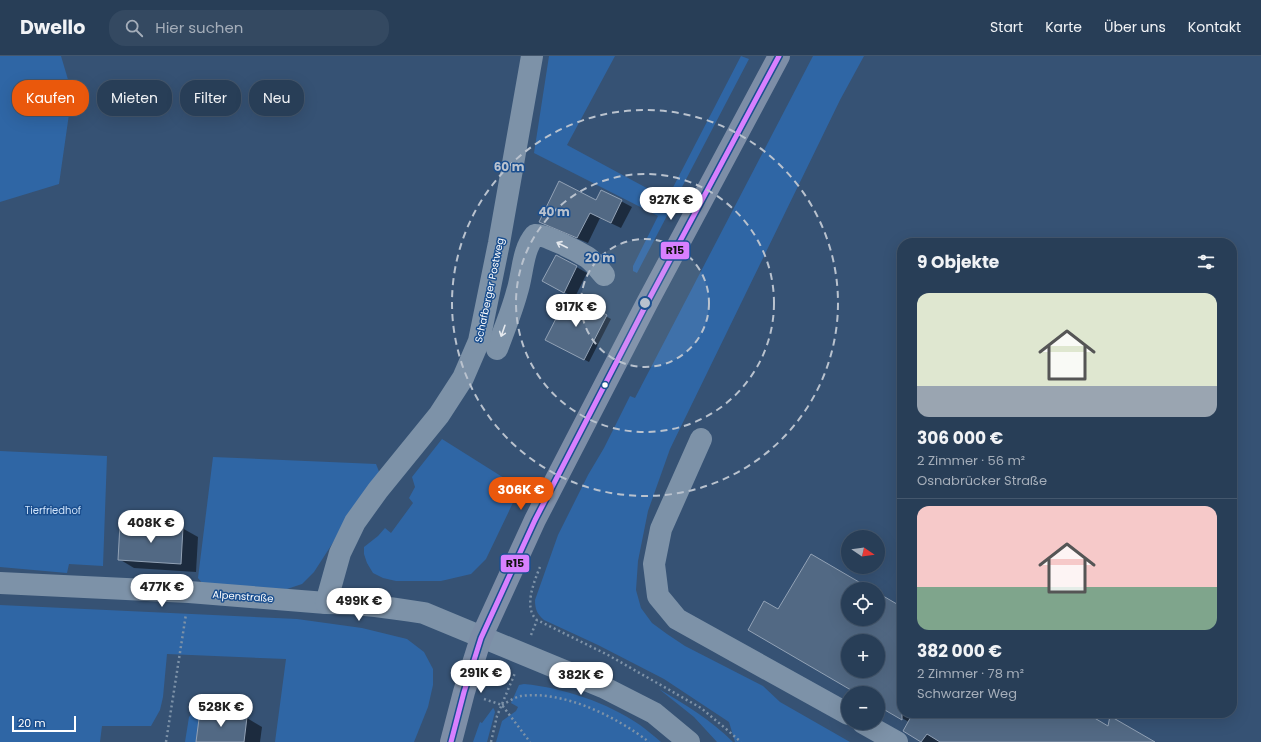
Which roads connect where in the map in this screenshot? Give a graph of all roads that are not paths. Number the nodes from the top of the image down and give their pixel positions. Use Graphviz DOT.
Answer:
graph roads {
  1 [pos="532,56"];
  2 [pos="779,56"];
  3 [pos="604,275"];
  4 [pos="497,349"];
  5 [pos="701,439"];
  6 [pos="0,583"];
  7 [pos="326,603"];
  8 [pos="481,638"];
  9 [pos="841,710"];
  10 [pos="876,730"];
  11 [pos="451,742"];
  12 [pos="689,742"];
  13 [pos="897,742"];
  1 -- 7 [label="street, Schafberger Postweg"];
  2 -- 8 [label="main road"];
  3 -- 4 [label="street, one-way"];
  5 -- 9 [label="street"];
  6 -- 7 [label="street, Alpenstraße"];
  7 -- 8 [label="street, Alpenstraße"];
  8 -- 11 [label="main road"];
  8 -- 12 [label="street, Alpenstraße"];
  10 -- 13 [label="street"];
}
